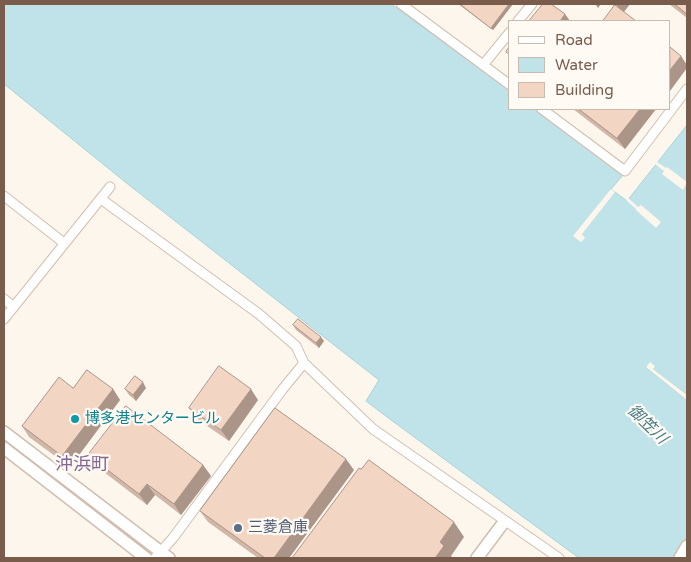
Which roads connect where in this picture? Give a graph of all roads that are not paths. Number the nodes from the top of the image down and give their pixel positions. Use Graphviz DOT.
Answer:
graph roads {
  1 [pos="401,4"];
  2 [pos="532,4"];
  3 [pos="519,20"];
  4 [pos="508,34"];
  5 [pos="483,64"];
  6 [pos="508,83"];
  7 [pos="687,89"];
  8 [pos="543,110"];
  9 [pos="110,187"];
  10 [pos="4,196"];
  11 [pos="101,198"];
  12 [pos="64,243"];
  13 [pos="4,299"];
  14 [pos="14,307"];
  15 [pos="4,319"];
  16 [pos="304,364"];
  17 [pos="4,432"];
  18 [pos="4,448"];
  19 [pos="504,522"];
  20 [pos="687,546"];
  21 [pos="162,556"];
  22 [pos="146,558"];
  23 [pos="477,558"];
  24 [pos="559,558"];
  25 [pos="680,558"];
  1 -- 5 [label="street"];
  2 -- 3 [label="street"];
  4 -- 5 [label="street"];
  5 -- 6 [label="street"];
  7 -- 8 [label="street"];
  9 -- 11 [label="street"];
  10 -- 12 [label="street"];
  11 -- 12 [label="street"];
  11 -- 16 [label="street"];
  12 -- 14 [label="street"];
  13 -- 14 [label="street"];
  14 -- 15 [label="street"];
  16 -- 19 [label="street"];
  16 -- 21 [label="street"];
  17 -- 21 [label="street"];
  18 -- 22 [label="street"];
  19 -- 23 [label="street"];
  19 -- 24 [label="street"];
  20 -- 25 [label="street"];
}
